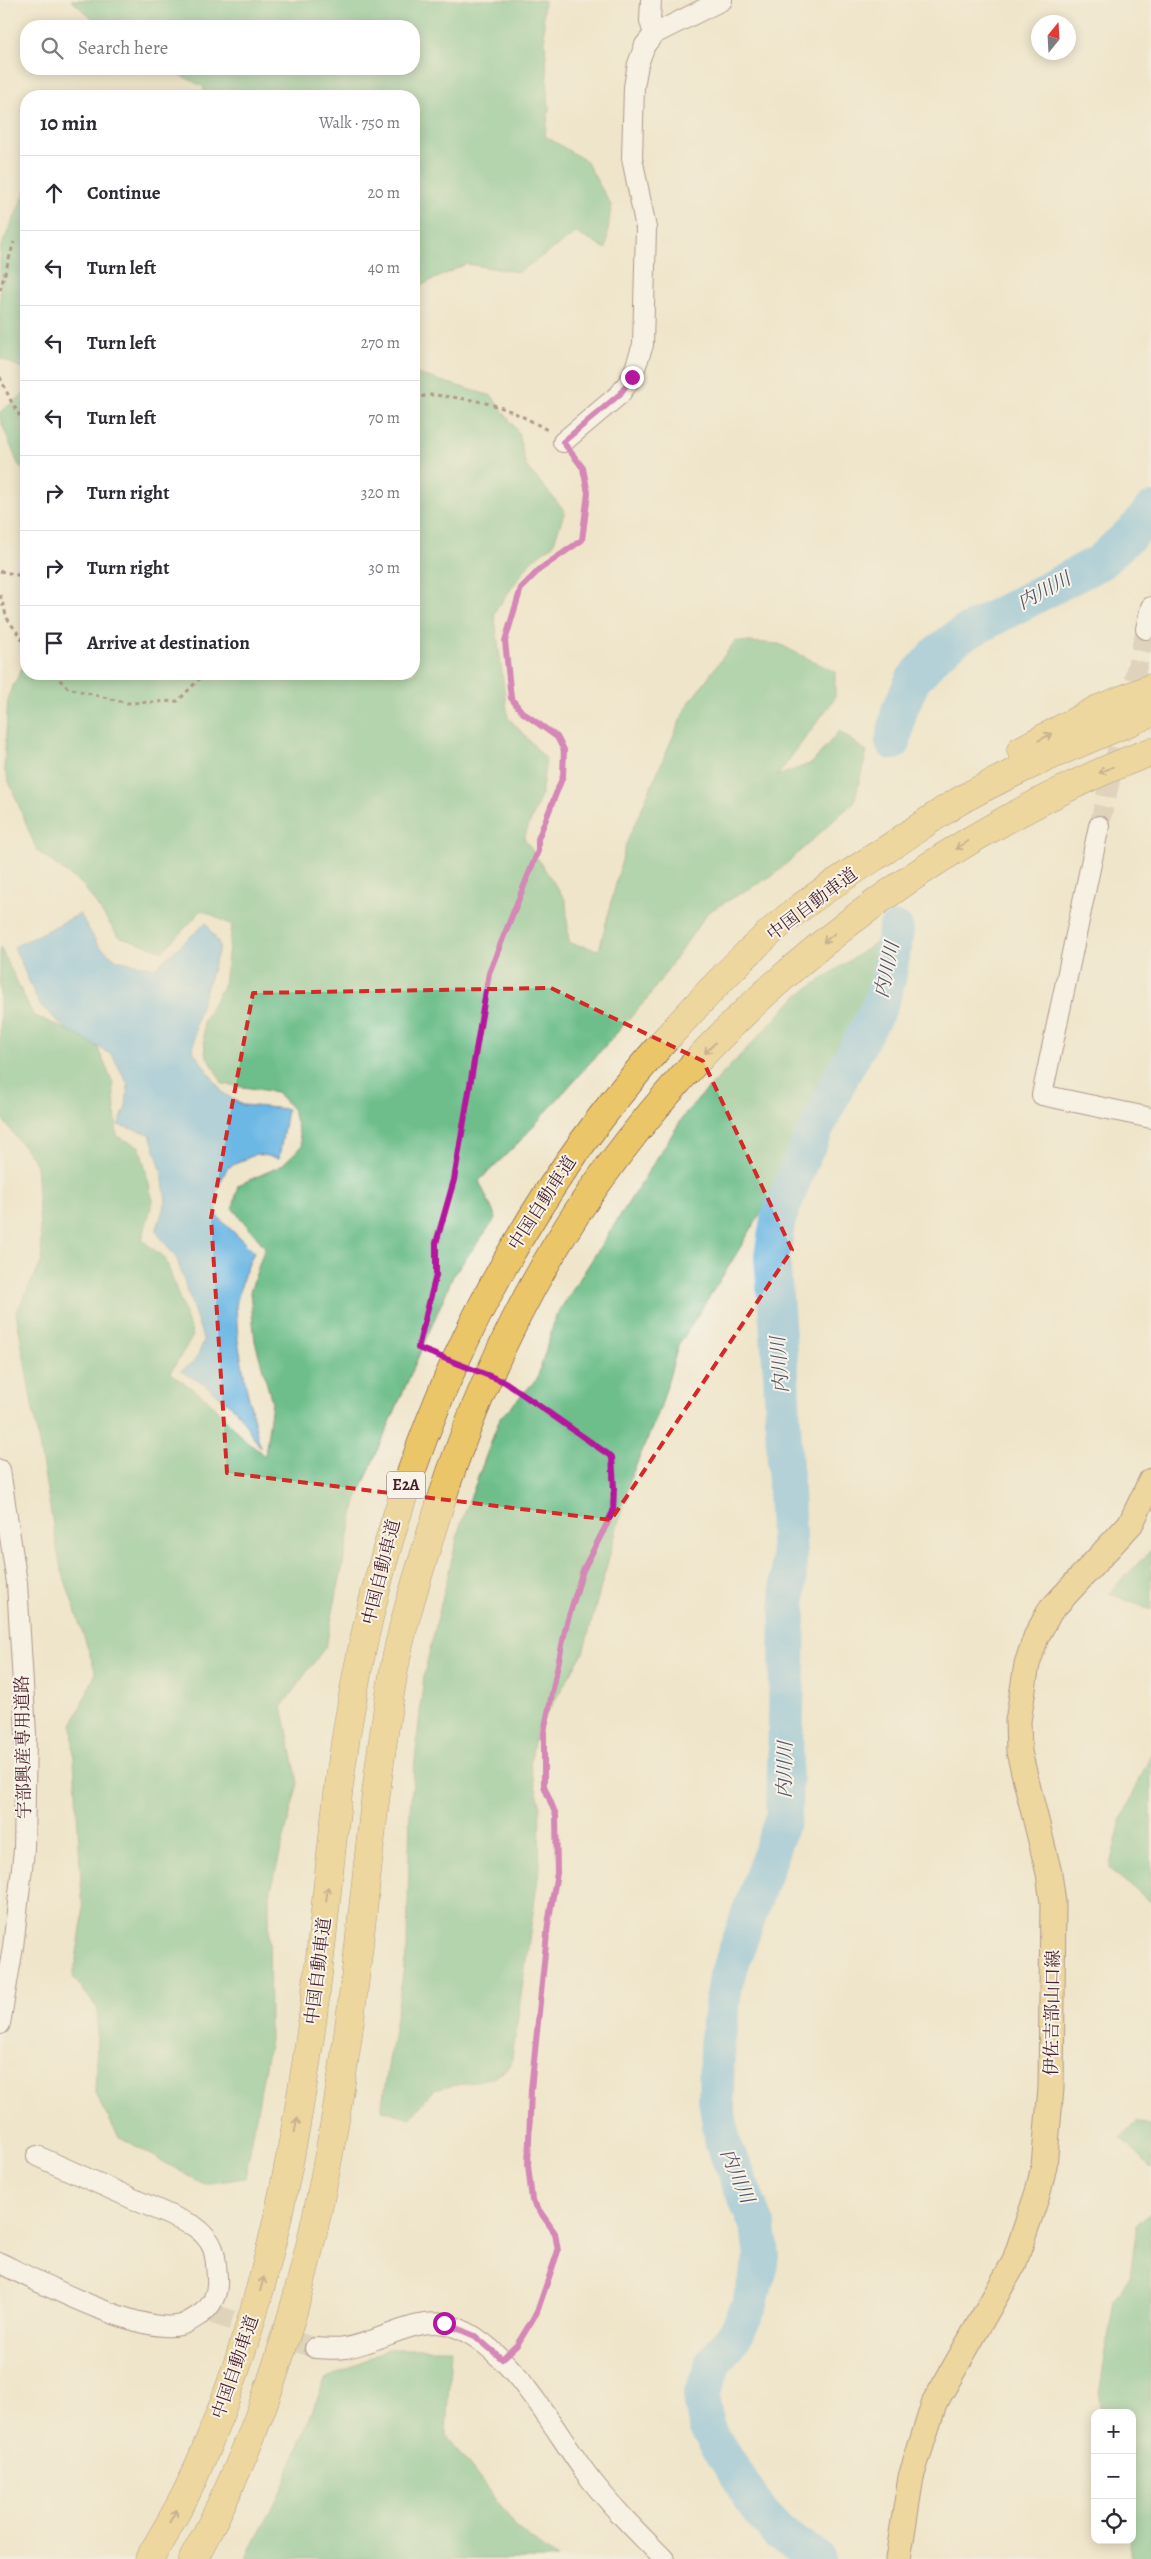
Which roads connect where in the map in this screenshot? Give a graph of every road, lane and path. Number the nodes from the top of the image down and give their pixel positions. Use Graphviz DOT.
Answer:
graph roads {
  1 [pos="651,0"];
  2 [pos="722,0"];
  3 [pos="654,34"];
  4 [pos="14,242"];
  5 [pos="0,290"];
  6 [pos="0,377"];
  7 [pos="420,397"];
  8 [pos="20,417"];
  9 [pos="563,442"];
  10 [pos="0,571"];
  11 [pos="20,576"];
  12 [pos="0,595"];
  13 [pos="1151,607"];
  14 [pos="1146,629"];
  15 [pos="20,636"];
  16 [pos="60,680"];
  17 [pos="198,680"];
  18 [pos="1151,688"];
  19 [pos="1151,713"];
  20 [pos="1151,752"];
  21 [pos="1098,826"];
  22 [pos="819,894"];
  23 [pos="1151,1118"];
  24 [pos="0,1470"];
  25 [pos="1151,1481"];
  26 [pos="0,2024"];
  27 [pos="37,2156"];
  28 [pos="0,2263"];
  29 [pos="315,2348"];
  30 [pos="502,2359"];
  31 [pos="149,2559"];
  32 [pos="193,2559"];
  33 [pos="664,2559"];
  34 [pos="898,2559"];
  1 -- 3 [label="street"];
  2 -- 3 [label="street"];
  3 -- 9 [label="street"];
  4 -- 5 [label="path"];
  6 -- 8 [label="path"];
  7 -- 9 [label="path"];
  9 -- 30 [label="path, bridge"];
  10 -- 11 [label="path"];
  12 -- 15 [label="path"];
  13 -- 14 [label="street"];
  16 -- 17 [label="path"];
  22 -- 18 [label="highway, one-way"];
  19 -- 22 [label="highway, 中国自動車道 / E2A"];
  20 -- 32 [label="highway, 中国自動車道 / E2A, one-way"];
  21 -- 23 [label="street"];
  31 -- 22 [label="highway, 中国自動車道 / E2A, one-way"];
  24 -- 26 [label="street, 宇部興産専用道路"];
  25 -- 34 [label="main road, 伊佐吉部山口線"];
  27 -- 28 [label="street"];
  29 -- 30 [label="street"];
  30 -- 33 [label="street"];
}
